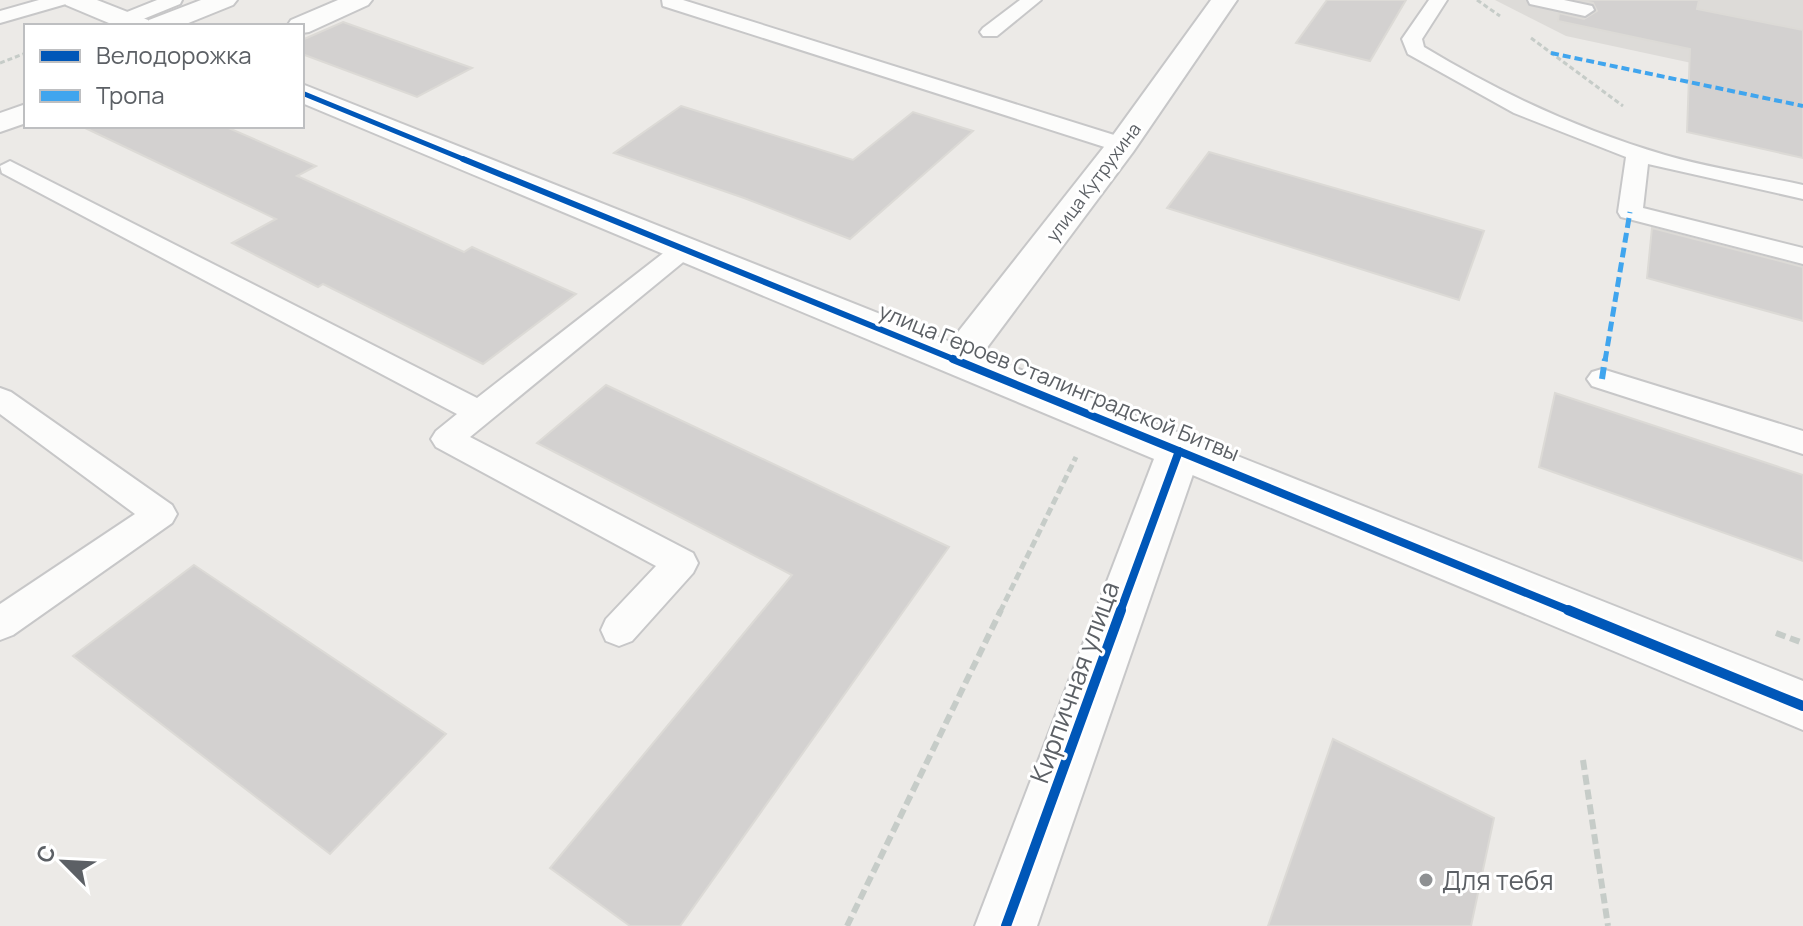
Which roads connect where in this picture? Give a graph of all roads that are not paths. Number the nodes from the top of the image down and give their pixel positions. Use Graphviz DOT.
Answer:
graph roads {
  1 [pos="59,0"];
  2 [pos="75,0"];
  3 [pos="173,0"];
  4 [pos="224,0"];
  5 [pos="359,0"];
  6 [pos="674,0"];
  7 [pos="1032,0"];
  8 [pos="1224,0"];
  9 [pos="1438,0"];
  10 [pos="1537,0"];
  11 [pos="1585,10"];
  12 [pos="0,17"];
  13 [pos="131,23"];
  14 [pos="163,24"];
  15 [pos="304,24"];
  16 [pos="990,32"];
  17 [pos="304,94"];
  18 [pos="24,114"];
  19 [pos="0,123"];
  20 [pos="1122,145"];
  21 [pos="1638,154"];
  22 [pos="10,168"];
  23 [pos="1803,192"];
  24 [pos="684,249"];
  25 [pos="1803,256"];
  26 [pos="957,360"];
  27 [pos="1602,379"];
  28 [pos="0,399"];
  29 [pos="480,413"];
  30 [pos="1803,443"];
  31 [pos="1179,451"];
  32 [pos="0,624"];
  33 [pos="619,630"];
  34 [pos="1803,706"];
  35 [pos="1006,926"];
  1 -- 12 [label="lane"];
  2 -- 13 [label="street"];
  3 -- 13 [label="lane"];
  4 -- 14 [label="street"];
  5 -- 15 [label="street"];
  6 -- 20 [label="lane"];
  7 -- 16 [label="lane"];
  8 -- 20 [label="street, улица Кутрухина"];
  9 -- 21 [label="lane"];
  10 -- 11 [label="lane"];
  17 -- 24 [label="street, улица Героев Сталинградской Битвы"];
  18 -- 19 [label="street"];
  20 -- 26 [label="street, улица Кутрухина"];
  21 -- 23 [label="lane"];
  21 -- 25 [label="lane"];
  22 -- 29 [label="lane"];
  24 -- 26 [label="street, улица Героев Сталинградской Битвы"];
  24 -- 29 [label="lane"];
  26 -- 31 [label="street, улица Героев Сталинградской Битвы"];
  27 -- 30 [label="lane"];
  28 -- 32 [label="lane"];
  29 -- 33 [label="lane"];
  31 -- 34 [label="street, улица Героев Сталинградской Битвы"];
  31 -- 35 [label="street, Кирпичная улица"];
}
